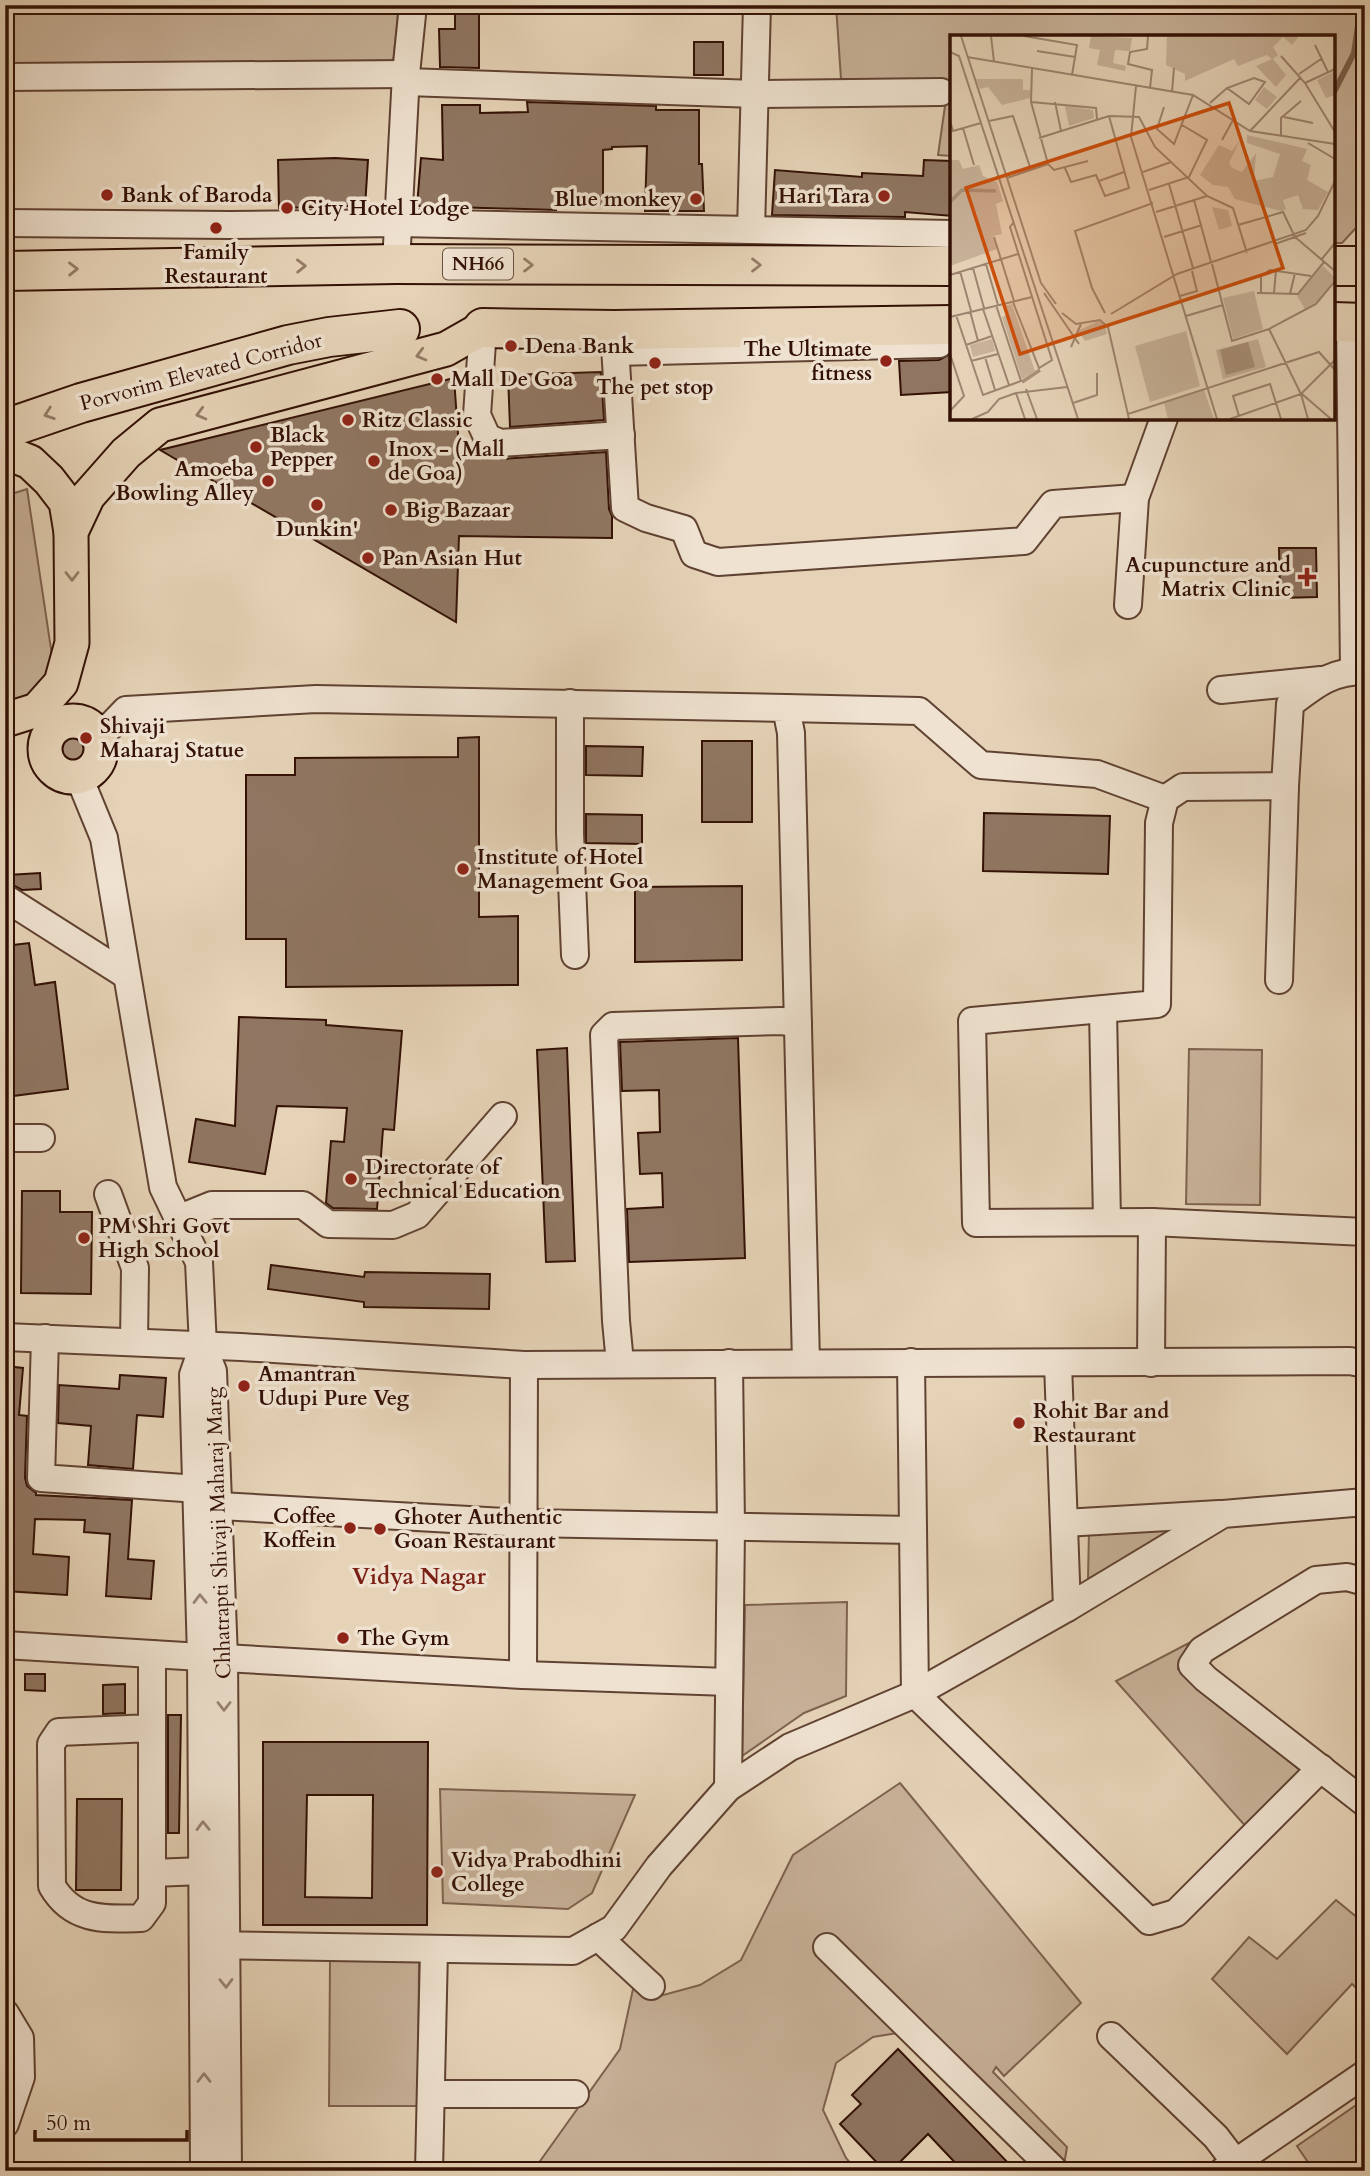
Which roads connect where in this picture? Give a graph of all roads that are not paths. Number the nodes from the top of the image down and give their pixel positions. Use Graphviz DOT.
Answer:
graph roads {
  1 [pos="413,5"];
  2 [pos="757,5"];
  3 [pos="5,77"];
  4 [pos="406,78"];
  5 [pos="941,92"];
  6 [pos="756,94"];
  7 [pos="5,223"];
  8 [pos="398,223"];
  9 [pos="751,230"];
  10 [pos="950,234"];
  11 [pos="396,264"];
  12 [pos="950,266"];
  13 [pos="1335,266"];
  14 [pos="1365,266"];
  15 [pos="5,271"];
  16 [pos="1349,322"];
  17 [pos="950,326"];
  18 [pos="483,328"];
  19 [pos="400,329"];
  20 [pos="615,341"];
  21 [pos="950,344"];
  22 [pos="1163,420"];
  23 [pos="5,429"];
  24 [pos="621,435"];
  25 [pos="5,452"];
  26 [pos="1135,498"];
  27 [pos="1358,527"];
  28 [pos="71,532"];
  29 [pos="1128,605"];
  30 [pos="72,643"];
  31 [pos="1359,671"];
  32 [pos="1321,680"];
  33 [pos="1221,690"];
  34 [pos="570,704"];
  35 [pos="786,708"];
  36 [pos="5,720"];
  37 [pos="87,730"];
  38 [pos="5,733"];
  39 [pos="45,751"];
  40 [pos="79,777"];
  41 [pos="1285,786"];
  42 [pos="1165,799"];
  43 [pos="5,898"];
  44 [pos="575,954"];
  45 [pos="126,975"];
  46 [pos="1279,980"];
  47 [pos="1102,1010"];
  48 [pos="798,1023"];
  49 [pos="503,1116"];
  50 [pos="5,1138"];
  51 [pos="41,1138"];
  52 [pos="108,1194"];
  53 [pos="180,1218"];
  54 [pos="1107,1221"];
  55 [pos="1153,1222"];
  56 [pos="1365,1232"];
  57 [pos="5,1336"];
  58 [pos="45,1338"];
  59 [pos="134,1342"];
  60 [pos="204,1346"];
  61 [pos="911,1362"];
  62 [pos="620,1363"];
  63 [pos="729,1363"];
  64 [pos="806,1363"];
  65 [pos="1151,1363"];
  66 [pos="1058,1364"];
  67 [pos="1365,1364"];
  68 [pos="524,1365"];
  69 [pos="198,1489"];
  70 [pos="1365,1502"];
  71 [pos="220,1506"];
  72 [pos="1223,1514"];
  73 [pos="524,1523"];
  74 [pos="1064,1524"];
  75 [pos="730,1527"];
  76 [pos="913,1530"];
  77 [pos="1365,1582"];
  78 [pos="1067,1608"];
  79 [pos="5,1645"];
  80 [pos="152,1654"];
  81 [pos="212,1657"];
  82 [pos="523,1675"];
  83 [pos="729,1682"];
  84 [pos="915,1694"];
  85 [pos="152,1728"];
  86 [pos="1321,1768"];
  87 [pos="728,1788"];
  88 [pos="1365,1803"];
  89 [pos="203,1871"];
  90 [pos="152,1873"];
  91 [pos="598,1937"];
  92 [pos="214,1946"];
  93 [pos="827,1947"];
  94 [pos="433,1950"];
  95 [pos="651,1986"];
  96 [pos="5,2013"];
  97 [pos="1111,2036"];
  98 [pos="1365,2074"];
  99 [pos="432,2094"];
  100 [pos="575,2094"];
  101 [pos="5,2124"];
  102 [pos="1229,2166"];
  103 [pos="204,2171"];
  104 [pos="228,2171"];
  105 [pos="429,2171"];
  106 [pos="1055,2171"];
  1 -- 4 [label="street"];
  2 -- 6 [label="street"];
  3 -- 4 [label="street"];
  4 -- 6 [label="street"];
  4 -- 8 [label="street"];
  5 -- 6 [label="street"];
  6 -- 9 [label="street"];
  7 -- 8 [label="street"];
  8 -- 9 [label="street"];
  8 -- 11 [label="street"];
  9 -- 10 [label="street"];
  11 -- 12 [label="highway, NH66, one-way"];
  15 -- 11 [label="highway, NH66, one-way"];
  13 -- 14 [label="highway"];
  16 -- 27 [label="street"];
  17 -- 20 [label="highway"];
  18 -- 20 [label="highway"];
  18 -- 24 [label="street"];
  18 -- 28 [label="main road, one-way"];
  19 -- 23 [label="highway, Porvorim Elevated Corridor, one-way"];
  20 -- 21 [label="street"];
  20 -- 24 [label="street"];
  22 -- 26 [label="street"];
  24 -- 26 [label="street"];
  25 -- 28 [label="main road"];
  26 -- 29 [label="street"];
  27 -- 31 [label="street"];
  28 -- 30 [label="main road, one-way"];
  30 -- 36 [label="main road"];
  30 -- 37 [label="main road"];
  31 -- 32 [label="street"];
  32 -- 33 [label="street"];
  32 -- 41 [label="street"];
  34 -- 35 [label="street"];
  34 -- 37 [label="street"];
  34 -- 44 [label="street"];
  35 -- 42 [label="street"];
  35 -- 48 [label="street"];
  37 -- 39 [label="main road"];
  37 -- 40 [label="main road"];
  38 -- 39 [label="main road"];
  39 -- 40 [label="main road"];
  40 -- 45 [label="street"];
  41 -- 42 [label="street"];
  41 -- 46 [label="street"];
  42 -- 47 [label="street"];
  43 -- 45 [label="street"];
  45 -- 53 [label="street"];
  47 -- 54 [label="street"];
  47 -- 54 [label="street"];
  48 -- 62 [label="street"];
  48 -- 64 [label="street"];
  49 -- 53 [label="street"];
  50 -- 51 [label="street"];
  52 -- 59 [label="street"];
  53 -- 60 [label="street"];
  54 -- 55 [label="street"];
  55 -- 56 [label="street"];
  55 -- 65 [label="street"];
  57 -- 58 [label="street"];
  58 -- 59 [label="street"];
  58 -- 69 [label="street"];
  59 -- 60 [label="street"];
  60 -- 68 [label="street"];
  60 -- 69 [label="street, Chhatrapti Shivaji Maharaj Marg"];
  60 -- 71 [label="street, Chhatrapti Shivaji Maharaj Marg"];
  61 -- 64 [label="street"];
  61 -- 66 [label="street"];
  61 -- 76 [label="street"];
  62 -- 63 [label="street"];
  62 -- 68 [label="street"];
  63 -- 64 [label="street"];
  63 -- 75 [label="street"];
  65 -- 66 [label="street"];
  65 -- 67 [label="street"];
  66 -- 74 [label="street"];
  68 -- 73 [label="street"];
  81 -- 69 [label="street, Chhatrapti Shivaji Maharaj Marg, one-way"];
  70 -- 72 [label="street"];
  71 -- 73 [label="street"];
  71 -- 81 [label="street, Chhatrapti Shivaji Maharaj Marg"];
  72 -- 74 [label="street"];
  72 -- 78 [label="street"];
  73 -- 75 [label="street"];
  73 -- 82 [label="street"];
  74 -- 78 [label="street"];
  75 -- 76 [label="street"];
  75 -- 83 [label="street"];
  76 -- 84 [label="street"];
  77 -- 86 [label="street"];
  78 -- 84 [label="street"];
  79 -- 80 [label="street"];
  80 -- 81 [label="street"];
  80 -- 85 [label="street"];
  81 -- 82 [label="street"];
  89 -- 81 [label="street, Chhatrapti Shivaji Maharaj Marg, one-way"];
  81 -- 92 [label="street, Chhatrapti Shivaji Maharaj Marg, one-way"];
  82 -- 83 [label="street"];
  83 -- 87 [label="street"];
  84 -- 86 [label="street"];
  84 -- 87 [label="street"];
  85 -- 90 [label="street"];
  85 -- 90 [label="street"];
  86 -- 88 [label="street"];
  87 -- 91 [label="street"];
  89 -- 90 [label="street"];
  89 -- 92 [label="street, Chhatrapti Shivaji Maharaj Marg"];
  91 -- 94 [label="street"];
  91 -- 95 [label="street"];
  92 -- 94 [label="street"];
  103 -- 92 [label="street, Chhatrapti Shivaji Maharaj Marg, one-way"];
  92 -- 104 [label="street, Chhatrapti Shivaji Maharaj Marg, one-way"];
  93 -- 106 [label="street"];
  94 -- 99 [label="street"];
  96 -- 101 [label="street"];
  97 -- 102 [label="street"];
  98 -- 102 [label="street"];
  99 -- 100 [label="street"];
  99 -- 105 [label="street"];
}
